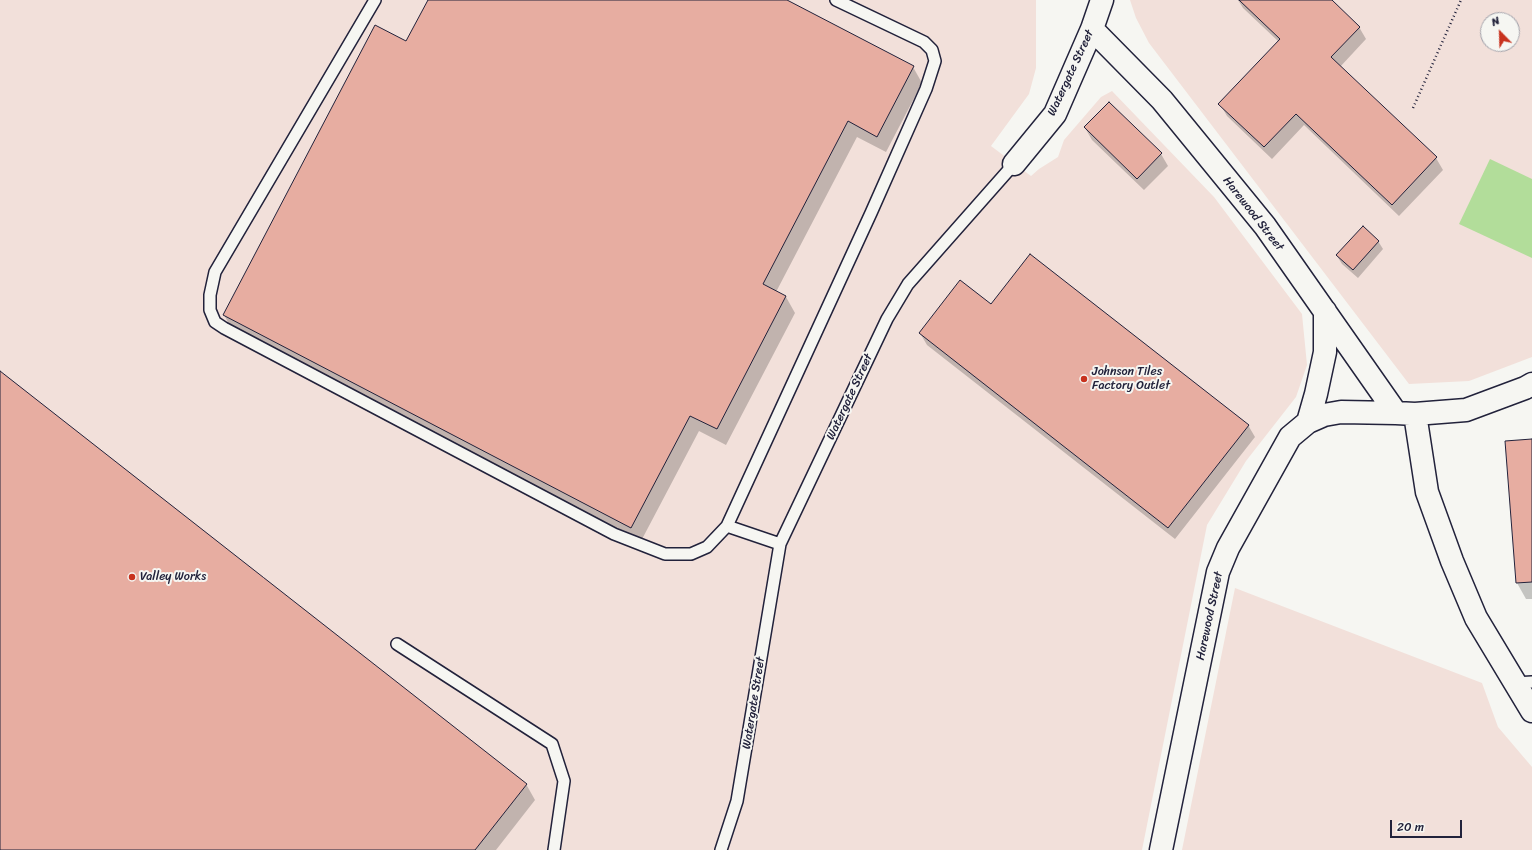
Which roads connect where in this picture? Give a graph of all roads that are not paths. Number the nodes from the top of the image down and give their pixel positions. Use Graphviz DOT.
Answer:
graph roads {
  1 [pos="375,0"];
  2 [pos="836,0"];
  3 [pos="1102,0"];
  4 [pos="1092,29"];
  5 [pos="1014,164"];
  6 [pos="1325,311"];
  7 [pos="1532,384"];
  8 [pos="1405,414"];
  9 [pos="1308,422"];
  10 [pos="727,526"];
  11 [pos="780,544"];
  12 [pos="397,644"];
  13 [pos="1524,683"];
  14 [pos="1532,712"];
  15 [pos="554,850"];
  16 [pos="721,850"];
  17 [pos="1161,850"];
  1 -- 10 [label="lane"];
  2 -- 10 [label="lane"];
  3 -- 4 [label="street, Watergate Street"];
  4 -- 5 [label="street, Watergate Street"];
  4 -- 6 [label="street, Harewood Street"];
  5 -- 11 [label="lane, Watergate Street"];
  6 -- 8 [label="street, Harewood Street"];
  6 -- 9 [label="street"];
  7 -- 8 [label="street, Harewood Street"];
  8 -- 9 [label="street, Harewood Street"];
  8 -- 13 [label="street, Harewood Street"];
  9 -- 17 [label="street, Harewood Street"];
  10 -- 11 [label="lane"];
  11 -- 16 [label="lane, Watergate Street"];
  12 -- 15 [label="lane"];
  13 -- 14 [label="street, Harewood Street"];
}
